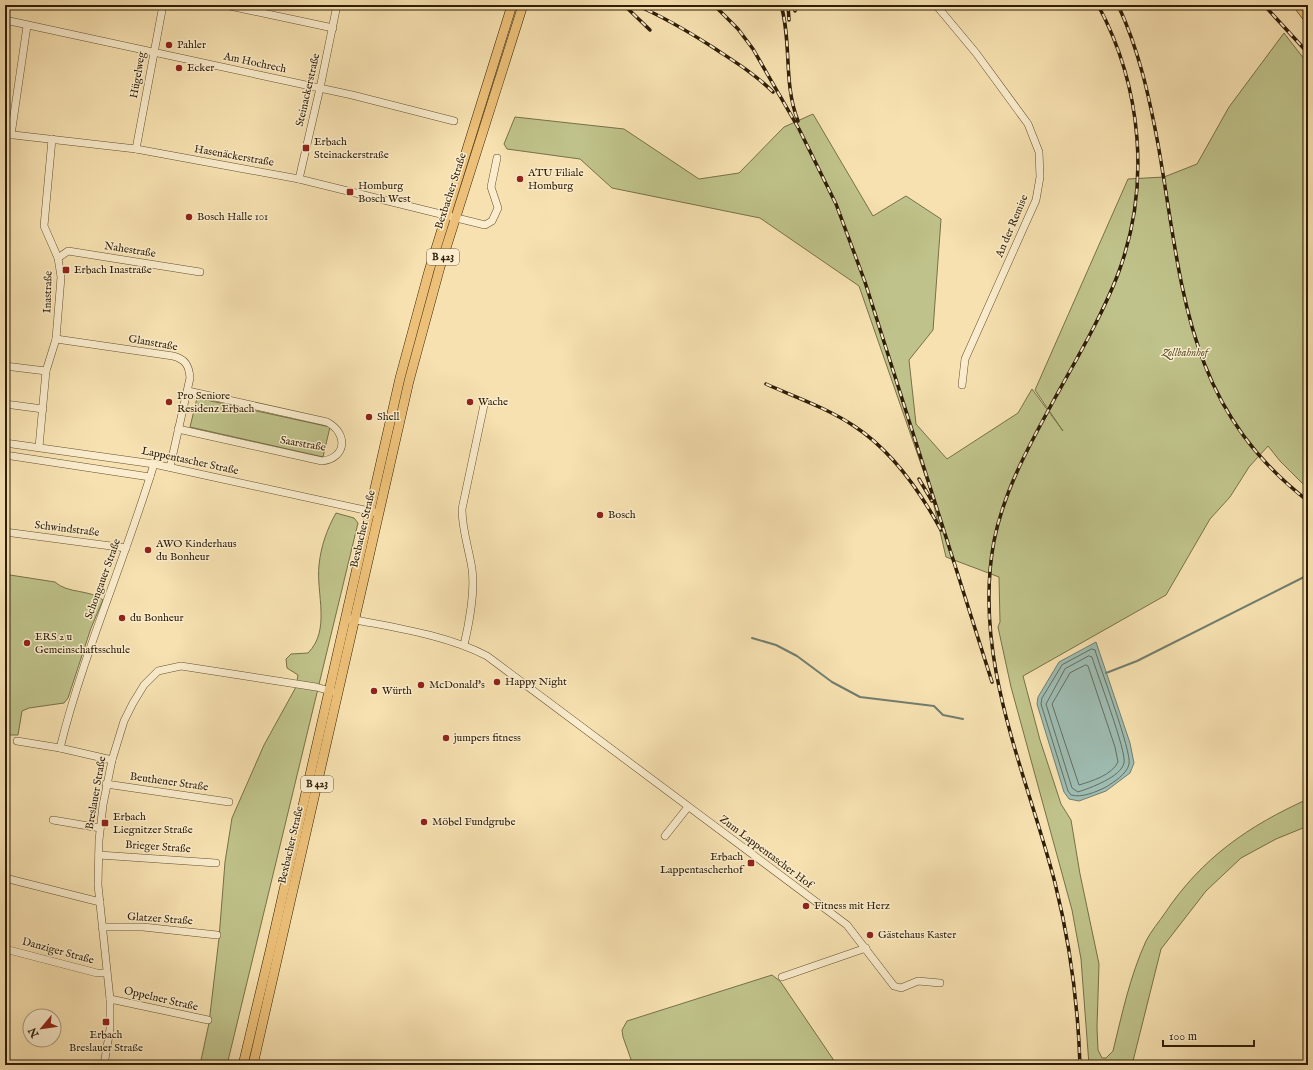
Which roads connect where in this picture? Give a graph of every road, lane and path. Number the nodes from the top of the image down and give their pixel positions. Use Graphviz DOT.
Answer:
graph roads {
  1 [pos="163,5"];
  2 [pos="225,5"];
  3 [pos="337,5"];
  4 [pos="512,5"];
  5 [pos="523,5"];
  6 [pos="936,5"];
  7 [pos="1298,5"];
  8 [pos="1308,18"];
  9 [pos="5,20"];
  10 [pos="27,26"];
  11 [pos="333,28"];
  12 [pos="153,53"];
  13 [pos="320,88"];
  14 [pos="454,121"];
  15 [pos="8,134"];
  16 [pos="52,139"];
  17 [pos="136,149"];
  18 [pos="498,158"];
  19 [pos="299,178"];
  20 [pos="450,217"];
  21 [pos="58,258"];
  22 [pos="200,272"];
  23 [pos="56,339"];
  24 [pos="5,366"];
  25 [pos="46,371"];
  26 [pos="962,385"];
  27 [pos="188,391"];
  28 [pos="5,404"];
  29 [pos="484,405"];
  30 [pos="43,409"];
  31 [pos="178,429"];
  32 [pos="5,443"];
  33 [pos="39,447"];
  34 [pos="5,455"];
  35 [pos="154,464"];
  36 [pos="170,467"];
  37 [pos="150,477"];
  38 [pos="369,511"];
  39 [pos="378,513"];
  40 [pos="5,532"];
  41 [pos="126,548"];
  42 [pos="345,618"];
  43 [pos="354,620"];
  44 [pos="464,645"];
  45 [pos="334,692"];
  46 [pos="17,741"];
  47 [pos="60,748"];
  48 [pos="112,760"];
  49 [pos="106,784"];
  50 [pos="229,802"];
  51 [pos="688,807"];
  52 [pos="53,820"];
  53 [pos="100,828"];
  54 [pos="666,836"];
  55 [pos="99,855"];
  56 [pos="216,863"];
  57 [pos="5,878"];
  58 [pos="100,902"];
  59 [pos="102,927"];
  60 [pos="217,935"];
  61 [pos="866,948"];
  62 [pos="5,949"];
  63 [pos="106,973"];
  64 [pos="782,977"];
  65 [pos="940,983"];
  66 [pos="110,999"];
  67 [pos="208,1020"];
  68 [pos="104,1065"];
  69 [pos="243,1065"];
  70 [pos="253,1065"];
  1 -- 12 [label="street, Hügelweg"];
  2 -- 11 [label="street"];
  3 -- 11 [label="street, Steinackerstraße"];
  4 -- 20 [label="main road, Bexbacher Straße / B 423"];
  5 -- 20 [label="main road, Bexbacher Straße / B 423"];
  6 -- 26 [label="street, An der Remise"];
  7 -- 8 [label="main road"];
  9 -- 10 [label="street, Am Hochrech"];
  10 -- 12 [label="street, Am Hochrech"];
  10 -- 15 [label="street"];
  11 -- 13 [label="street, Steinackerstraße"];
  12 -- 13 [label="street, Am Hochrech"];
  12 -- 17 [label="street, Hügelweg"];
  13 -- 14 [label="street, Am Hochrech"];
  13 -- 19 [label="street, Steinackerstraße"];
  15 -- 16 [label="street, Hasenäckerstraße"];
  16 -- 17 [label="street, Hasenäckerstraße"];
  16 -- 21 [label="street, Inastraße"];
  17 -- 19 [label="street, Hasenäckerstraße"];
  18 -- 20 [label="street, Hasenäckerstraße"];
  19 -- 20 [label="street, Hasenäckerstraße"];
  20 -- 38 [label="main road, Bexbacher Straße / B 423"];
  20 -- 39 [label="main road, Bexbacher Straße / B 423"];
  21 -- 22 [label="street, Nahestraße"];
  21 -- 23 [label="street, Inastraße"];
  23 -- 25 [label="street, Inastraße"];
  23 -- 27 [label="street, Glanstraße"];
  24 -- 25 [label="street"];
  25 -- 30 [label="street, Inastraße"];
  27 -- 31 [label="street, Glanstraße"];
  27 -- 31 [label="street, Saarstraße"];
  28 -- 30 [label="street"];
  29 -- 44 [label="street"];
  30 -- 33 [label="street, Inastraße"];
  31 -- 36 [label="street, Glanstraße"];
  32 -- 33 [label="street, Lappentascher Straße"];
  33 -- 35 [label="street, Lappentascher Straße"];
  34 -- 37 [label="street"];
  35 -- 36 [label="street, Lappentascher Straße"];
  35 -- 37 [label="street, Schongauer Straße"];
  36 -- 38 [label="street, Lappentascher Straße"];
  37 -- 41 [label="street, Schongauer Straße"];
  38 -- 39 [label="street, Lappentascher Straße"];
  38 -- 42 [label="main road, Bexbacher Straße / B 423"];
  39 -- 43 [label="main road, Bexbacher Straße / B 423"];
  40 -- 41 [label="street, Schwindstraße"];
  41 -- 47 [label="street, Schongauer Straße"];
  42 -- 43 [label="street, Zum Lappentascher Hof"];
  42 -- 45 [label="main road, Bexbacher Straße / B 423"];
  43 -- 44 [label="street, Zum Lappentascher Hof"];
  43 -- 45 [label="main road, Bexbacher Straße / B 423"];
  44 -- 51 [label="street, Zum Lappentascher Hof"];
  45 -- 48 [label="street, Breslauer Straße"];
  45 -- 69 [label="main road, Bexbacher Straße"];
  45 -- 70 [label="main road, Bexbacher Straße / B 423"];
  46 -- 47 [label="street"];
  47 -- 48 [label="street"];
  48 -- 49 [label="street, Breslauer Straße"];
  49 -- 50 [label="street, Beuthener Straße"];
  49 -- 53 [label="street, Breslauer Straße"];
  51 -- 54 [label="street"];
  51 -- 61 [label="street, Zum Lappentascher Hof"];
  52 -- 53 [label="street"];
  53 -- 55 [label="street, Breslauer Straße"];
  55 -- 56 [label="street, Brieger Straße"];
  55 -- 58 [label="street, Breslauer Straße"];
  57 -- 58 [label="street"];
  58 -- 59 [label="street, Breslauer Straße"];
  59 -- 60 [label="street, Glatzer Straße"];
  59 -- 63 [label="street, Breslauer Straße"];
  61 -- 64 [label="street"];
  61 -- 65 [label="street, Zum Lappentascher Hof"];
  62 -- 63 [label="street, Danziger Straße"];
  63 -- 66 [label="street, Breslauer Straße"];
  66 -- 67 [label="street, Oppelner Straße"];
  66 -- 68 [label="street, Breslauer Straße"];
}
